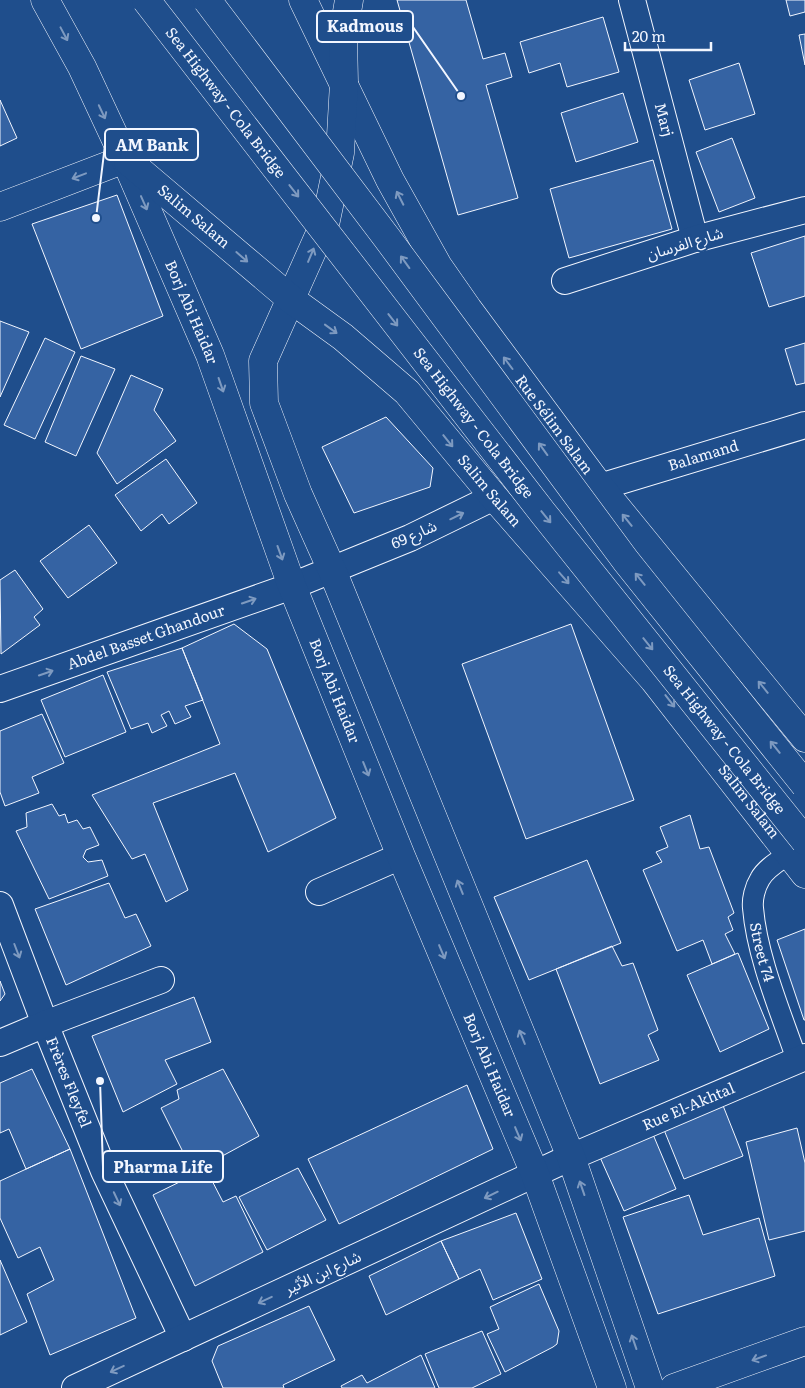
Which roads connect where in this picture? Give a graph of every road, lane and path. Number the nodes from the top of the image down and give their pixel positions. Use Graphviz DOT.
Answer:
graph roads {
  1 [pos="46,0"];
  2 [pos="146,0"];
  3 [pos="207,0"];
  4 [pos="303,0"];
  5 [pos="350,0"];
  6 [pos="632,0"];
  7 [pos="344,83"];
  8 [pos="124,159"];
  9 [pos="0,207"];
  10 [pos="805,210"];
  11 [pos="695,240"];
  12 [pos="565,282"];
  13 [pos="292,300"];
  14 [pos="805,425"];
  15 [pos="600,487"];
  16 [pos="494,498"];
  17 [pos="332,570"];
  18 [pos="292,586"];
  19 [pos="0,689"];
  20 [pos="805,738"];
  21 [pos="805,785"];
  22 [pos="401,856"];
  23 [pos="800,856"];
  24 [pos="319,892"];
  25 [pos="0,905"];
  26 [pos="161,980"];
  27 [pos="45,1024"];
  28 [pos="0,1043"];
  29 [pos="801,1059"];
  30 [pos="571,1157"];
  31 [pos="535,1174"];
  32 [pos="183,1338"];
  33 [pos="805,1341"];
  34 [pos="75,1388"];
  35 [pos="612,1388"];
  36 [pos="650,1388"];
  37 [pos="674,1388"];
  1 -- 8 [label="main road, Borj Abi Haidar, one-way"];
  2 -- 23 [label="main road, Sea Highway - Cola Bridge, one-way, bridge"];
  21 -- 3 [label="main road, one-way, bridge"];
  4 -- 7 [label="main road"];
  5 -- 7 [label="main road"];
  6 -- 11 [label="street, Marj"];
  13 -- 7 [label="main road, one-way"];
  15 -- 7 [label="main road, Rue Sélim Salam, one-way"];
  8 -- 9 [label="main road, one-way"];
  8 -- 13 [label="main road, Salim Salam, one-way"];
  8 -- 18 [label="main road, Borj Abi Haidar, one-way"];
  10 -- 11 [label="street, شارع الفرسان"];
  11 -- 12 [label="street, شارع الفرسان"];
  13 -- 16 [label="main road, Salim Salam, one-way"];
  13 -- 17 [label="main road"];
  14 -- 15 [label="street, Balamand"];
  20 -- 15 [label="main road, Rue Sélim Salam, one-way"];
  17 -- 16 [label="street, شارع 69, one-way"];
  16 -- 23 [label="main road, Salim Salam, one-way"];
  17 -- 18 [label="street, شارع 69"];
  30 -- 17 [label="main road, one-way"];
  19 -- 18 [label="street, Abdel Basset Ghandour, one-way"];
  18 -- 22 [label="main road, Borj Abi Haidar, one-way"];
  22 -- 24 [label="street"];
  22 -- 31 [label="main road, Borj Abi Haidar, one-way"];
  23 -- 29 [label="street, Street 74"];
  25 -- 27 [label="street, Frères Fleyfel, one-way"];
  26 -- 27 [label="street"];
  27 -- 28 [label="street"];
  27 -- 32 [label="street, Frères Fleyfel, one-way"];
  29 -- 30 [label="street, Rue El-Akhtal"];
  30 -- 31 [label="street, شارع ابن الأثير"];
  36 -- 30 [label="main road, one-way"];
  31 -- 32 [label="street, شارع ابن الأثير, one-way"];
  31 -- 35 [label="main road, Borj Abi Haidar"];
  32 -- 34 [label="street, شارع ابن الأثير, one-way"];
  33 -- 37 [label="main road, one-way"];
}
